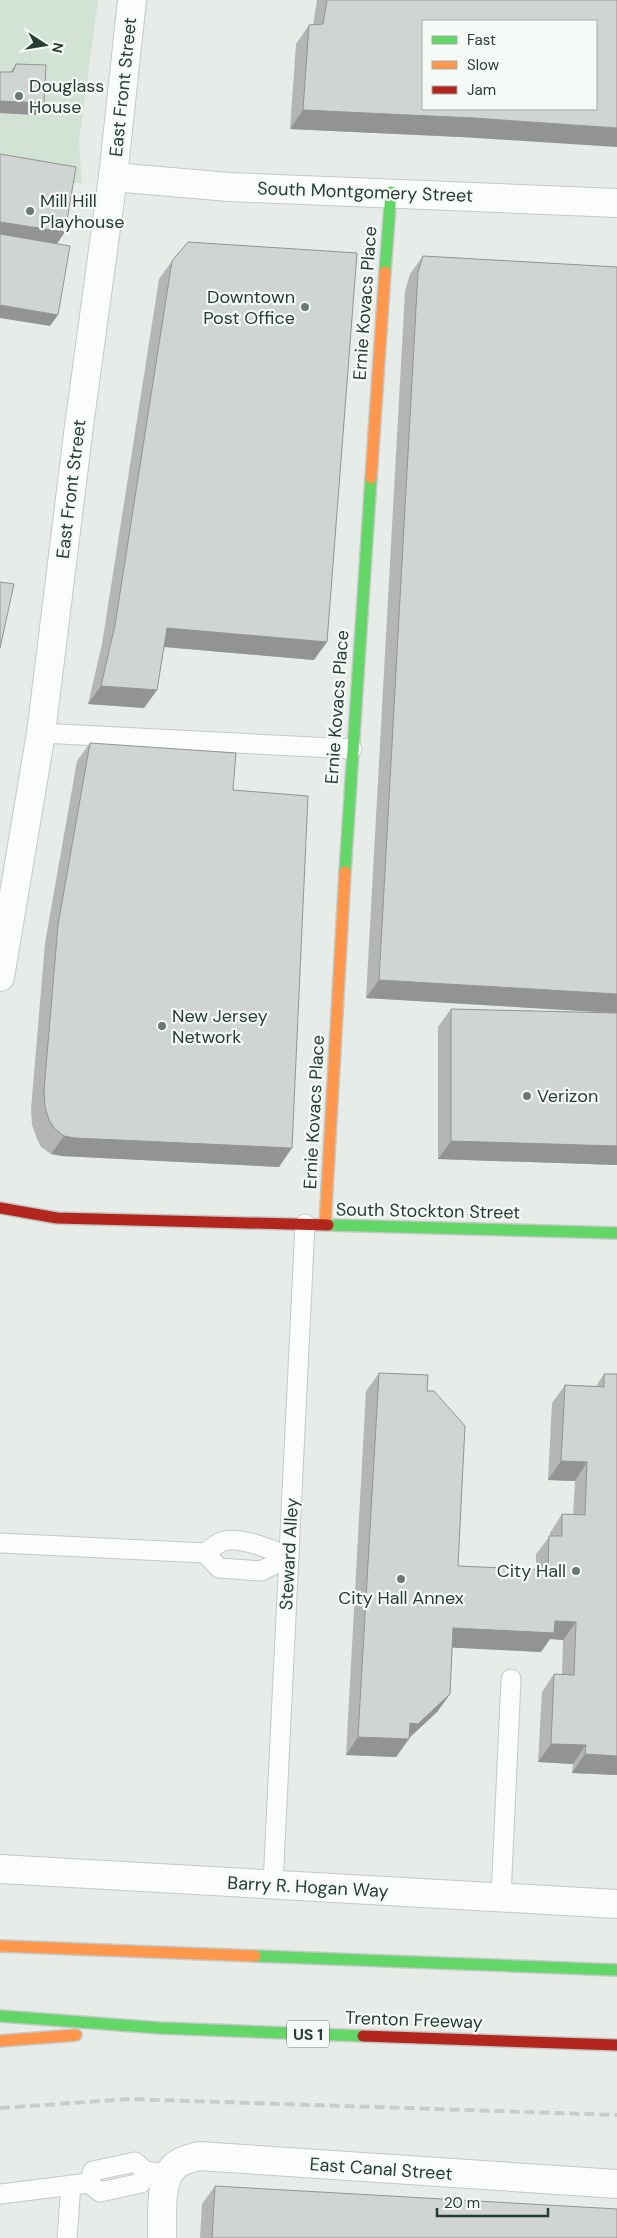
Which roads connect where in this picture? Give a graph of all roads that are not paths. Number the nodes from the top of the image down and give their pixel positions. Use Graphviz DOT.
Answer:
graph roads {
  1 [pos="132,0"];
  2 [pos="113,177"];
  3 [pos="391,192"];
  4 [pos="617,203"];
  5 [pos="41,733"];
  6 [pos="352,749"];
  7 [pos="0,977"];
  8 [pos="0,1208"];
  9 [pos="305,1224"];
  10 [pos="325,1225"];
  11 [pos="617,1233"];
  12 [pos="0,1543"];
  13 [pos="205,1553"];
  14 [pos="289,1557"];
  15 [pos="511,1679"];
  16 [pos="0,1869"];
  17 [pos="273,1885"];
  18 [pos="500,1897"];
  19 [pos="617,1904"];
  20 [pos="0,1946"];
  21 [pos="617,1970"];
  22 [pos="0,2016"];
  23 [pos="160,2028"];
  24 [pos="0,2041"];
  25 [pos="617,2045"];
  26 [pos="164,2170"];
  27 [pos="80,2184"];
  28 [pos="617,2184"];
  29 [pos="0,2194"];
  30 [pos="67,2238"];
  31 [pos="162,2238"];
  1 -- 2 [label="street, East Front Street"];
  2 -- 3 [label="street, South Montgomery Street"];
  2 -- 5 [label="street, East Front Street"];
  3 -- 4 [label="street, South Montgomery Street"];
  3 -- 6 [label="main road, Ernie Kovacs Place"];
  5 -- 6 [label="lane"];
  5 -- 7 [label="street, East Front Street"];
  6 -- 10 [label="main road, Ernie Kovacs Place"];
  8 -- 9 [label="main road, South Stockton Street"];
  9 -- 10 [label="main road, South Stockton Street"];
  9 -- 14 [label="lane, Steward Alley"];
  10 -- 11 [label="main road, South Stockton Street"];
  12 -- 13 [label="lane"];
  13 -- 14 [label="lane"];
  13 -- 14 [label="lane"];
  14 -- 17 [label="lane, Steward Alley"];
  15 -- 18 [label="lane"];
  16 -- 17 [label="street, Barry R. Hogan Way"];
  17 -- 18 [label="street, Barry R. Hogan Way"];
  18 -- 19 [label="street, Barry R. Hogan Way"];
  20 -- 21 [label="main road"];
  22 -- 23 [label="main road, Trenton Freeway / US 1"];
  23 -- 24 [label="main road"];
  23 -- 25 [label="main road, Trenton Freeway / US 1"];
  26 -- 27 [label="lane"];
  26 -- 28 [label="street, East Canal Street"];
  26 -- 31 [label="street"];
  27 -- 29 [label="lane"];
  27 -- 30 [label="lane"];
}
